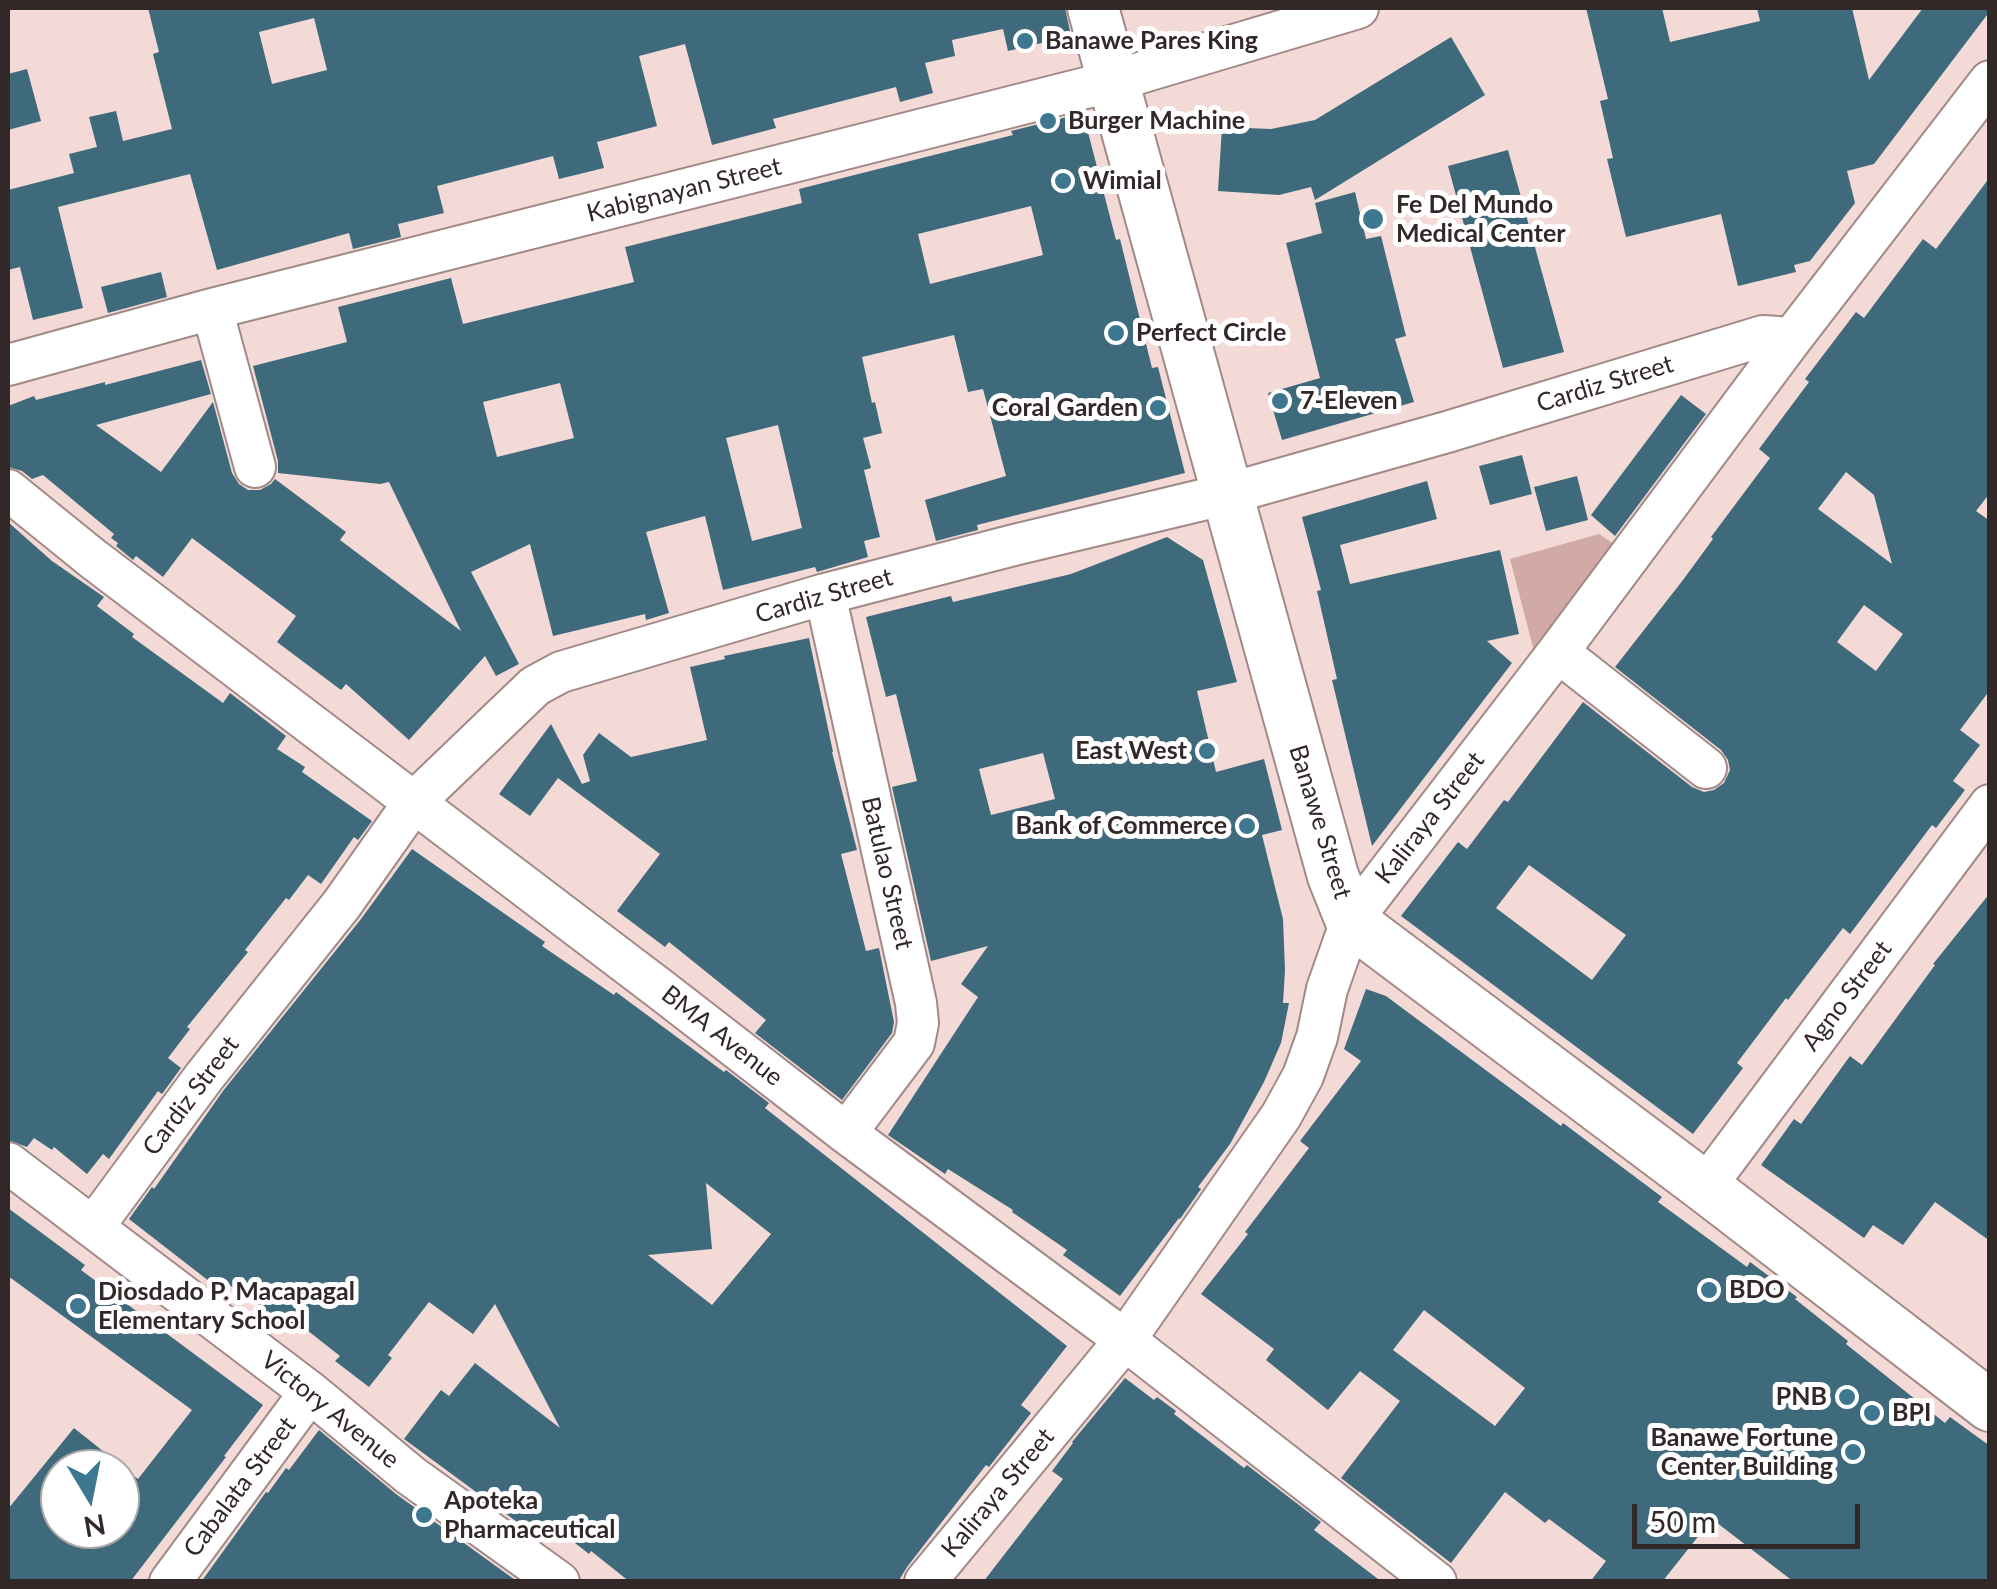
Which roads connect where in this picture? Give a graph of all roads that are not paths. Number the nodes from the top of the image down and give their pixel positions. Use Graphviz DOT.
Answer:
graph roads {
  1 [pos="1093,8"];
  2 [pos="1358,8"];
  3 [pos="1113,81"];
  4 [pos="1990,81"];
  5 [pos="212,309"];
  6 [pos="1789,342"];
  7 [pos="8,365"];
  8 [pos="255,467"];
  9 [pos="8,490"];
  10 [pos="1227,494"];
  11 [pos="825,594"];
  12 [pos="1558,652"];
  13 [pos="1706,768"];
  14 [pos="414,802"];
  15 [pos="1990,805"];
  16 [pos="1351,921"];
  17 [pos="846,1133"];
  18 [pos="8,1163"];
  19 [pos="1705,1187"];
  20 [pos="94,1226"];
  21 [pos="1125,1340"];
  22 [pos="310,1392"];
  23 [pos="1990,1406"];
  24 [pos="170,1582"];
  25 [pos="559,1582"];
  26 [pos="926,1582"];
  27 [pos="1436,1582"];
  1 -- 3 [label="main road, Banawe Street"];
  2 -- 3 [label="street, Kabignayan Street"];
  3 -- 5 [label="street, Kabignayan Street"];
  3 -- 10 [label="main road, Banawe Street"];
  4 -- 6 [label="street, Kaliraya Street"];
  5 -- 7 [label="street, Kabignayan Street"];
  5 -- 8 [label="street"];
  6 -- 10 [label="street, Cardiz Street"];
  6 -- 12 [label="street, Kaliraya Street"];
  9 -- 14 [label="street, BMA Avenue"];
  10 -- 11 [label="street, Cardiz Street"];
  10 -- 16 [label="main road, Banawe Street"];
  11 -- 14 [label="street, Cardiz Street"];
  11 -- 17 [label="street, Batulao Street"];
  12 -- 13 [label="street"];
  12 -- 16 [label="street, Kaliraya Street"];
  14 -- 17 [label="street, BMA Avenue"];
  14 -- 20 [label="street, Cardiz Street"];
  15 -- 19 [label="street, Agno Street"];
  16 -- 19 [label="main road, Banawe Street"];
  16 -- 21 [label="street, Kaliraya Street"];
  17 -- 21 [label="street, BMA Avenue"];
  18 -- 20 [label="street, Victory Avenue"];
  19 -- 23 [label="main road, Banawe Street"];
  20 -- 22 [label="street, Victory Avenue"];
  21 -- 26 [label="street, Kaliraya Street"];
  21 -- 27 [label="street, BMA Avenue"];
  22 -- 24 [label="street, Cabalata Street"];
  22 -- 25 [label="street, Victory Avenue"];
}
